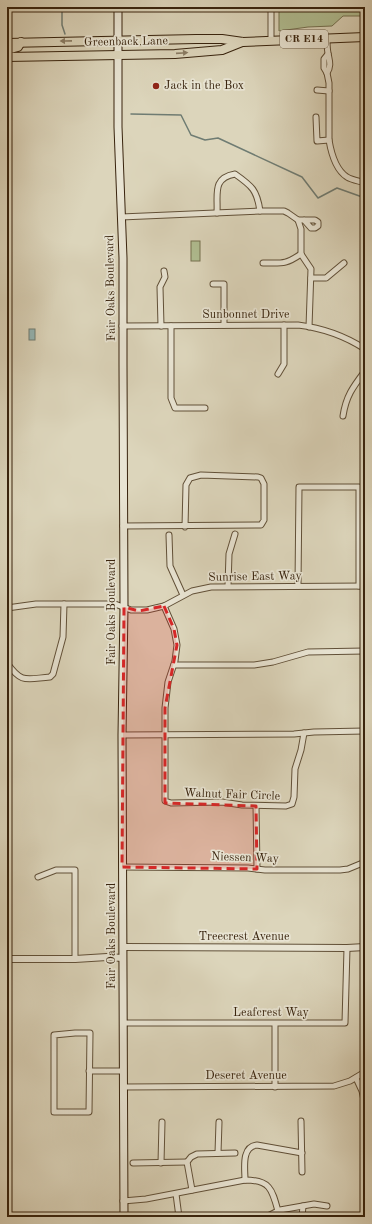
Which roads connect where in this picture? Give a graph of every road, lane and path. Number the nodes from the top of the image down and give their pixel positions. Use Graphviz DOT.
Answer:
graph roads {
  1 [pos="118,7"];
  2 [pos="271,7"];
  3 [pos="365,37"];
  4 [pos="327,38"];
  5 [pos="119,40"];
  6 [pos="271,41"];
  7 [pos="21,42"];
  8 [pos="243,42"];
  9 [pos="7,43"];
  10 [pos="7,50"];
  11 [pos="118,55"];
  12 [pos="7,56"];
  13 [pos="317,90"];
  14 [pos="329,91"];
  15 [pos="316,117"];
  16 [pos="329,140"];
  17 [pos="365,183"];
  18 [pos="260,211"];
  19 [pos="217,213"];
  20 [pos="121,216"];
  21 [pos="301,254"];
  22 [pos="263,263"];
  23 [pos="344,263"];
  24 [pos="164,271"];
  25 [pos="311,278"];
  26 [pos="213,284"];
  27 [pos="224,325"];
  28 [pos="284,325"];
  29 [pos="122,326"];
  30 [pos="161,326"];
  31 [pos="171,326"];
  32 [pos="309,327"];
  33 [pos="365,349"];
  34 [pos="365,371"];
  35 [pos="278,374"];
  36 [pos="205,408"];
  37 [pos="343,416"];
  38 [pos="123,526"];
  39 [pos="185,526"];
  40 [pos="235,534"];
  41 [pos="169,535"];
  42 [pos="228,586"];
  43 [pos="298,586"];
  44 [pos="359,586"];
  45 [pos="365,586"];
  46 [pos="183,595"];
  47 [pos="64,604"];
  48 [pos="164,606"];
  49 [pos="124,607"];
  50 [pos="7,608"];
  51 [pos="365,651"];
  52 [pos="7,663"];
  53 [pos="174,665"];
  54 [pos="365,731"];
  55 [pos="304,733"];
  56 [pos="122,735"];
  57 [pos="166,735"];
  58 [pos="256,806"];
  59 [pos="365,862"];
  60 [pos="122,867"];
  61 [pos="257,869"];
  62 [pos="38,876"];
  63 [pos="365,947"];
  64 [pos="123,948"];
  65 [pos="347,948"];
  66 [pos="123,958"];
  67 [pos="7,959"];
  68 [pos="75,959"];
  69 [pos="123,1023"];
  70 [pos="275,1024"];
  71 [pos="90,1071"];
  72 [pos="123,1071"];
  73 [pos="365,1072"];
  74 [pos="356,1078"];
  75 [pos="123,1087"];
  76 [pos="275,1087"];
  77 [pos="301,1121"];
  78 [pos="162,1122"];
  79 [pos="219,1122"];
  80 [pos="218,1153"];
  81 [pos="235,1153"];
  82 [pos="302,1153"];
  83 [pos="187,1162"];
  84 [pos="133,1163"];
  85 [pos="161,1163"];
  86 [pos="302,1172"];
  87 [pos="245,1180"];
  88 [pos="192,1190"];
  89 [pos="176,1194"];
  90 [pos="123,1201"];
  91 [pos="303,1206"];
  92 [pos="327,1206"];
  93 [pos="278,1211"];
  94 [pos="226,1216"];
  95 [pos="124,1217"];
  96 [pos="179,1217"];
  97 [pos="249,1217"];
  98 [pos="302,1217"];
  99 [pos="364,1217"];
  1 -- 5 [label="main road, Fair Oaks Boulevard"];
  2 -- 6 [label="street"];
  3 -- 4 [label="main road, Greenback Lane / CR E14"];
  4 -- 6 [label="main road, Greenback Lane / CR E14"];
  4 -- 14 [label="street"];
  5 -- 7 [label="main road, Greenback Lane / CR E14, one-way"];
  5 -- 8 [label="main road, Greenback Lane / CR E14"];
  5 -- 11 [label="main road, Fair Oaks Boulevard"];
  6 -- 8 [label="main road, Greenback Lane / CR E14"];
  7 -- 9 [label="main road, Greenback Lane / CR E14"];
  7 -- 10 [label="main road"];
  11 -- 8 [label="main road, Greenback Lane / CR E14, one-way"];
  11 -- 12 [label="main road, Greenback Lane / CR E14"];
  11 -- 20 [label="main road, Fair Oaks Boulevard"];
  13 -- 14 [label="street"];
  14 -- 16 [label="street"];
  15 -- 16 [label="street"];
  16 -- 17 [label="street"];
  18 -- 19 [label="street"];
  18 -- 19 [label="street"];
  18 -- 21 [label="street"];
  19 -- 20 [label="street"];
  20 -- 29 [label="main road, Fair Oaks Boulevard"];
  21 -- 22 [label="street"];
  21 -- 25 [label="street"];
  23 -- 25 [label="street"];
  24 -- 30 [label="street"];
  25 -- 32 [label="street"];
  26 -- 27 [label="street"];
  27 -- 28 [label="street, Sunbonnet Drive"];
  27 -- 31 [label="street, Sunbonnet Drive"];
  28 -- 32 [label="street, Sunbonnet Drive"];
  28 -- 35 [label="street"];
  29 -- 30 [label="street, Sunbonnet Drive"];
  29 -- 38 [label="main road, Fair Oaks Boulevard"];
  30 -- 31 [label="street, Sunbonnet Drive"];
  31 -- 36 [label="street"];
  32 -- 33 [label="street, Sunbonnet Drive"];
  34 -- 37 [label="street"];
  38 -- 39 [label="street"];
  38 -- 49 [label="main road, Fair Oaks Boulevard"];
  39 -- 39 [label="street"];
  40 -- 42 [label="street"];
  41 -- 46 [label="street"];
  42 -- 43 [label="street, Sunrise East Way"];
  42 -- 46 [label="street, Sunrise East Way"];
  43 -- 44 [label="street, Sunrise East Way"];
  43 -- 44 [label="street"];
  44 -- 45 [label="street, Sunrise East Way"];
  46 -- 48 [label="street, Sunrise East Way"];
  47 -- 49 [label="street, Sunrise East Way"];
  47 -- 50 [label="street, Sunrise East Way"];
  47 -- 52 [label="street"];
  48 -- 49 [label="street, Sunrise East Way"];
  48 -- 53 [label="street"];
  49 -- 56 [label="main road, Fair Oaks Boulevard"];
  51 -- 53 [label="street"];
  53 -- 57 [label="street"];
  54 -- 55 [label="street"];
  55 -- 57 [label="street"];
  55 -- 58 [label="street, Walnut Fair Circle"];
  56 -- 57 [label="street"];
  56 -- 60 [label="main road, Fair Oaks Boulevard"];
  57 -- 58 [label="street, Walnut Fair Circle"];
  58 -- 61 [label="street"];
  59 -- 61 [label="street, Niessen Way"];
  60 -- 61 [label="street, Niessen Way"];
  60 -- 64 [label="main road, Fair Oaks Boulevard"];
  62 -- 68 [label="street"];
  63 -- 65 [label="street, Treecrest Avenue"];
  64 -- 65 [label="street, Treecrest Avenue"];
  64 -- 66 [label="main road, Fair Oaks Boulevard"];
  65 -- 70 [label="street, Leafcrest Way"];
  66 -- 68 [label="street"];
  66 -- 69 [label="main road, Fair Oaks Boulevard"];
  67 -- 68 [label="street"];
  69 -- 70 [label="street, Leafcrest Way"];
  69 -- 72 [label="main road, Fair Oaks Boulevard"];
  70 -- 76 [label="street"];
  71 -- 71 [label="street"];
  71 -- 72 [label="street"];
  72 -- 75 [label="main road, Fair Oaks Boulevard"];
  73 -- 74 [label="street, Deseret Avenue"];
  74 -- 76 [label="street, Deseret Avenue"];
  74 -- 99 [label="street"];
  75 -- 76 [label="street, Deseret Avenue"];
  75 -- 90 [label="main road, Fair Oaks Boulevard"];
  77 -- 82 [label="street"];
  78 -- 85 [label="street"];
  79 -- 80 [label="street"];
  80 -- 81 [label="street"];
  80 -- 83 [label="street"];
  82 -- 86 [label="street"];
  82 -- 87 [label="street"];
  83 -- 85 [label="street"];
  83 -- 88 [label="street"];
  84 -- 85 [label="street"];
  87 -- 88 [label="street"];
  87 -- 93 [label="street"];
  88 -- 89 [label="street"];
  89 -- 90 [label="street"];
  89 -- 96 [label="street"];
  90 -- 95 [label="main road, Fair Oaks Boulevard"];
  91 -- 92 [label="street"];
  91 -- 93 [label="street"];
  91 -- 98 [label="street"];
  93 -- 97 [label="street"];
  94 -- 97 [label="street"];
}
